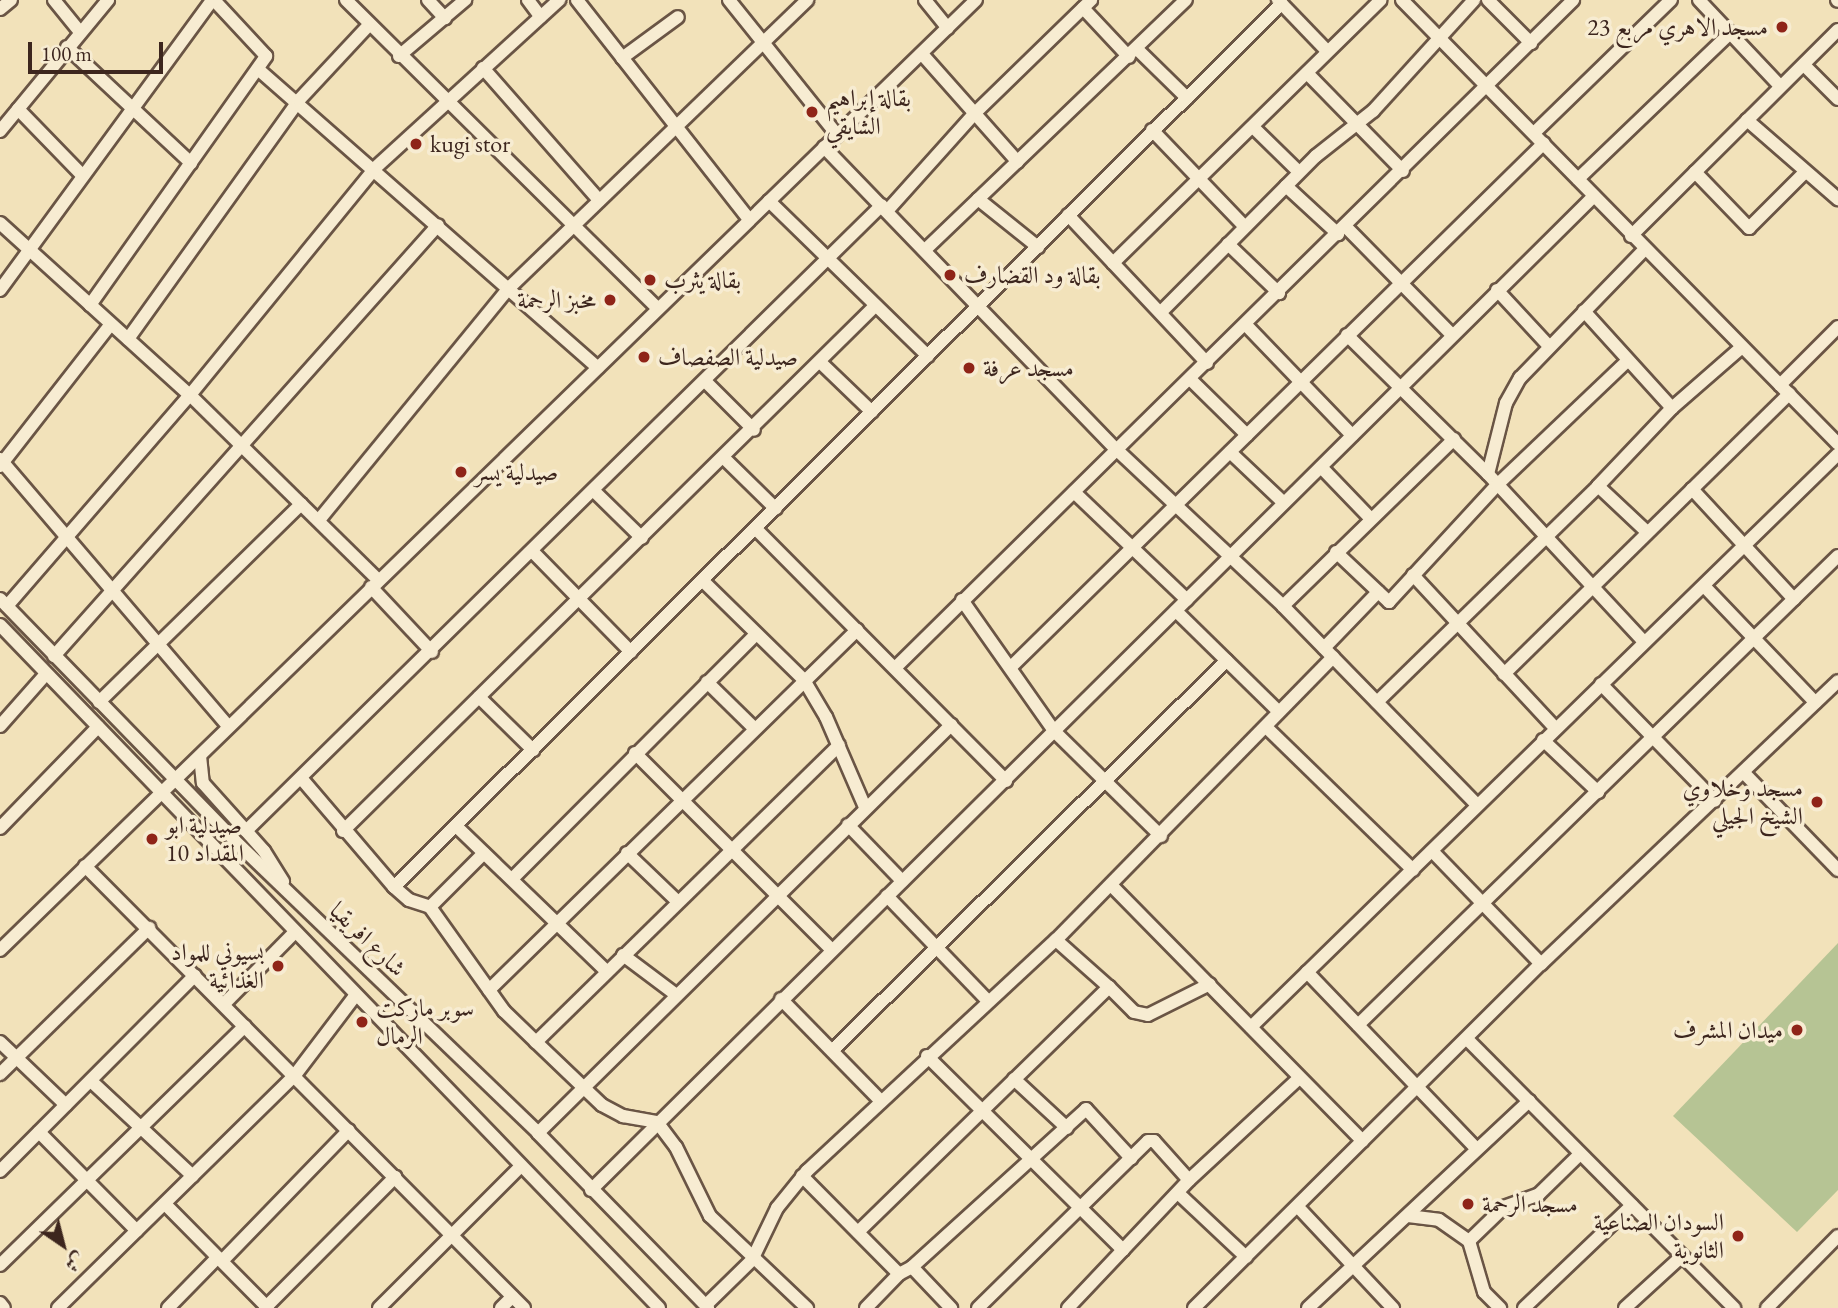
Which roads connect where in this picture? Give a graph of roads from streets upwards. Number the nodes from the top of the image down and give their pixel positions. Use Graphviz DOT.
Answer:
graph roads {
  1 [pos="11,0"];
  2 [pos="54,0"];
  3 [pos="108,0"];
  4 [pos="213,0"];
  5 [pos="345,0"];
  6 [pos="428,0"];
  7 [pos="465,0"];
  8 [pos="528,0"];
  9 [pos="559,0"];
  10 [pos="577,0"];
  11 [pos="729,0"];
  12 [pos="807,0"];
  13 [pos="925,0"];
  14 [pos="976,0"];
  15 [pos="1186,0"];
  16 [pos="1381,0"];
  17 [pos="1402,0"];
  18 [pos="1474,0"];
  19 [pos="1488,0"];
  20 [pos="1573,0"];
  21 [pos="1671,0"];
  22 [pos="1699,0"];
  23 [pos="1088,2"];
  24 [pos="1280,2"];
  25 [pos="0,9"];
  26 [pos="541,17"];
  27 [pos="677,17"];
  28 [pos="445,18"];
  29 [pos="368,26"];
  30 [pos="948,28"];
  31 [pos="79,30"];
  32 [pos="1838,30"];
  33 [pos="1730,33"];
  34 [pos="1438,36"];
  35 [pos="763,43"];
  36 [pos="1531,43"];
  37 [pos="67,47"];
  38 [pos="1327,51"];
  39 [pos="1133,53"];
  40 [pos="922,54"];
  41 [pos="399,56"];
  42 [pos="622,58"];
  43 [pos="1804,65"];
  44 [pos="483,68"];
  45 [pos="259,70"];
  46 [pos="1307,73"];
  47 [pos="1780,86"];
  48 [pos="1488,87"];
  49 [pos="1186,98"];
  50 [pos="1838,99"];
  51 [pos="299,100"];
  52 [pos="443,102"];
  53 [pos="18,109"];
  54 [pos="131,109"];
  55 [pos="975,113"];
  56 [pos="1747,120"];
  57 [pos="1359,125"];
  58 [pos="676,127"];
  59 [pos="1253,127"];
  60 [pos="1152,130"];
  61 [pos="0,131"];
  62 [pos="1534,133"];
  63 [pos="837,135"];
  64 [pos="1544,143"];
  65 [pos="824,147"];
  66 [pos="1018,162"];
  67 [pos="191,163"];
  68 [pos="374,169"];
  69 [pos="1403,171"];
  70 [pos="1299,172"];
  71 [pos="1695,172"];
  72 [pos="1805,172"];
  73 [pos="83,176"];
  74 [pos="1578,179"];
  75 [pos="1200,180"];
  76 [pos="1286,186"];
  77 [pos="1593,197"];
  78 [pos="978,199"];
  79 [pos="599,200"];
  80 [pos="1838,200"];
  81 [pos="768,201"];
  82 [pos="885,208"];
  83 [pos="1068,215"];
  84 [pos="749,219"];
  85 [pos="0,223"];
  86 [pos="438,225"];
  87 [pos="1245,227"];
  88 [pos="572,228"];
  89 [pos="1342,231"];
  90 [pos="1631,236"];
  91 [pos="1228,244"];
  92 [pos="1038,247"];
  93 [pos="926,249"];
  94 [pos="31,250"];
  95 [pos="1644,250"];
  96 [pos="826,260"];
  97 [pos="1113,263"];
  98 [pos="1401,281"];
  99 [pos="509,289"];
  100 [pos="0,290"];
  101 [pos="1497,290"];
  102 [pos="1279,293"];
  103 [pos="89,304"];
  104 [pos="875,306"];
  105 [pos="980,306"];
  106 [pos="658,309"];
  107 [pos="1584,311"];
  108 [pos="1161,312"];
  109 [pos="111,324"];
  110 [pos="1246,325"];
  111 [pos="1838,327"];
  112 [pos="1451,334"];
  113 [pos="1347,335"];
  114 [pos="128,339"];
  115 [pos="1548,345"];
  116 [pos="1742,347"];
  117 [pos="928,356"];
  118 [pos="1626,361"];
  119 [pos="820,362"];
  120 [pos="1207,362"];
  121 [pos="598,368"];
  122 [pos="1190,379"];
  123 [pos="705,381"];
  124 [pos="1301,381"];
  125 [pos="1400,386"];
  126 [pos="1785,390"];
  127 [pos="190,395"];
  128 [pos="1672,408"];
  129 [pos="872,412"];
  130 [pos="754,430"];
  131 [pos="1247,435"];
  132 [pos="1352,435"];
  133 [pos="1454,439"];
  134 [pos="1838,444"];
  135 [pos="243,448"];
  136 [pos="1117,450"];
  137 [pos="1230,452"];
  138 [pos="1838,454"];
  139 [pos="725,459"];
  140 [pos="1,462"];
  141 [pos="1321,467"];
  142 [pos="1488,474"];
  143 [pos="1497,485"];
  144 [pos="1598,486"];
  145 [pos="1692,489"];
  146 [pos="594,491"];
  147 [pos="1074,492"];
  148 [pos="1284,503"];
  149 [pos="301,504"];
  150 [pos="1175,508"];
  151 [pos="776,509"];
  152 [pos="1371,519"];
  153 [pos="319,520"];
  154 [pos="755,529"];
  155 [pos="1647,532"];
  156 [pos="1546,535"];
  157 [pos="66,538"];
  158 [pos="642,538"];
  159 [pos="1745,546"];
  160 [pos="1133,548"];
  161 [pos="533,552"];
  162 [pos="1336,552"];
  163 [pos="1838,556"];
  164 [pos="1230,558"];
  165 [pos="1413,575"];
  166 [pos="704,582"];
  167 [pos="375,584"];
  168 [pos="1591,586"];
  169 [pos="1704,586"];
  170 [pos="113,590"];
  171 [pos="1378,592"];
  172 [pos="1794,598"];
  173 [pos="579,599"];
  174 [pos="962,600"];
  175 [pos="1187,600"];
  176 [pos="3,602"];
  177 [pos="1283,606"];
  178 [pos="1177,611"];
  179 [pos="1457,624"];
  180 [pos="0,625"];
  181 [pos="857,630"];
  182 [pos="756,634"];
  183 [pos="1754,636"];
  184 [pos="1644,642"];
  185 [pos="159,646"];
  186 [pos="432,652"];
  187 [pos="631,652"];
  188 [pos="1328,653"];
  189 [pos="54,656"];
  190 [pos="1227,660"];
  191 [pos="1011,667"];
  192 [pos="895,668"];
  193 [pos="46,674"];
  194 [pos="1504,674"];
  195 [pos="804,680"];
  196 [pos="1838,681"];
  197 [pos="707,682"];
  198 [pos="1601,684"];
  199 [pos="479,697"];
  200 [pos="99,702"];
  201 [pos="1377,702"];
  202 [pos="1815,702"];
  203 [pos="1279,712"];
  204 [pos="951,725"];
  205 [pos="0,726"];
  206 [pos="229,726"];
  207 [pos="98,727"];
  208 [pos="1266,727"];
  209 [pos="754,728"];
  210 [pos="1555,728"];
  211 [pos="1055,731"];
  212 [pos="1543,740"];
  213 [pos="1651,740"];
  214 [pos="839,745"];
  215 [pos="533,750"];
  216 [pos="635,753"];
  217 [pos="200,756"];
  218 [pos="1744,773"];
  219 [pos="302,778"];
  220 [pos="1006,781"];
  221 [pos="176,782"];
  222 [pos="1105,783"];
  223 [pos="1598,792"];
  224 [pos="162,794"];
  225 [pos="682,799"];
  226 [pos="1715,801"];
  227 [pos="1477,805"];
  228 [pos="865,807"];
  229 [pos="848,825"];
  230 [pos="456,826"];
  231 [pos="0,828"];
  232 [pos="246,831"];
  233 [pos="343,831"];
  234 [pos="1161,835"];
  235 [pos="732,848"];
  236 [pos="1432,851"];
  237 [pos="484,853"];
  238 [pos="627,853"];
  239 [pos="85,866"];
  240 [pos="1413,870"];
  241 [pos="1838,870"];
  242 [pos="512,879"];
  243 [pos="902,881"];
  244 [pos="1111,885"];
  245 [pos="394,887"];
  246 [pos="288,892"];
  247 [pos="776,894"];
  248 [pos="887,896"];
  249 [pos="677,901"];
  250 [pos="1483,903"];
  251 [pos="430,907"];
  252 [pos="557,922"];
  253 [pos="149,929"];
  254 [pos="294,933"];
  255 [pos="1056,940"];
  256 [pos="830,948"];
  257 [pos="938,948"];
  258 [pos="0,950"];
  259 [pos="623,955"];
  260 [pos="1541,964"];
  261 [pos="606,971"];
  262 [pos="1307,972"];
  263 [pos="195,975"];
  264 [pos="1210,984"];
  265 [pos="1110,988"];
  266 [pos="489,990"];
  267 [pos="676,994"];
  268 [pos="355,996"];
  269 [pos="781,999"];
  270 [pos="987,1000"];
  271 [pos="225,1003"];
  272 [pos="1358,1025"];
  273 [pos="246,1026"];
  274 [pos="1251,1027"];
  275 [pos="1468,1040"];
  276 [pos="0,1042"];
  277 [pos="536,1042"];
  278 [pos="833,1050"];
  279 [pos="927,1056"];
  280 [pos="16,1058"];
  281 [pos="0,1074"];
  282 [pos="295,1075"];
  283 [pos="1299,1078"];
  284 [pos="1014,1079"];
  285 [pos="91,1081"];
  286 [pos="583,1086"];
  287 [pos="1418,1088"];
  288 [pos="881,1101"];
  289 [pos="1529,1101"];
  290 [pos="66,1105"];
  291 [pos="982,1112"];
  292 [pos="657,1122"];
  293 [pos="141,1127"];
  294 [pos="1067,1128"];
  295 [pos="349,1130"];
  296 [pos="39,1132"];
  297 [pos="538,1133"];
  298 [pos="1363,1141"];
  299 [pos="1478,1149"];
  300 [pos="1579,1155"];
  301 [pos="1034,1158"];
  302 [pos="1131,1158"];
  303 [pos="521,1166"];
  304 [pos="0,1171"];
  305 [pos="802,1176"];
  306 [pos="193,1177"];
  307 [pos="395,1177"];
  308 [pos="88,1179"];
  309 [pos="1189,1180"];
  310 [pos="591,1190"];
  311 [pos="1179,1194"];
  312 [pos="165,1204"];
  313 [pos="1632,1205"];
  314 [pos="1080,1206"];
  315 [pos="1298,1207"];
  316 [pos="1408,1216"];
  317 [pos="137,1231"];
  318 [pos="858,1232"];
  319 [pos="452,1236"];
  320 [pos="1838,1236"];
  321 [pos="1469,1241"];
  322 [pos="1123,1250"];
  323 [pos="1682,1256"];
  324 [pos="1246,1258"];
  325 [pos="220,1259"];
  326 [pos="752,1260"];
  327 [pos="0,1265"];
  328 [pos="1354,1265"];
  329 [pos="912,1267"];
  330 [pos="899,1273"];
  331 [pos="512,1297"];
  332 [pos="0,1303"];
  333 [pos="1074,1306"];
  334 [pos="1728,1306"];
  335 [pos="707,1307"];
  336 [pos="5,1308"];
  337 [pos="58,1308"];
  338 [pos="168,1308"];
  339 [pos="267,1308"];
  340 [pos="379,1308"];
  341 [pos="501,1308"];
  342 [pos="524,1308"];
  343 [pos="659,1308"];
  344 [pos="807,1308"];
  345 [pos="866,1308"];
  346 [pos="951,1308"];
  347 [pos="978,1308"];
  348 [pos="1195,1308"];
  349 [pos="1308,1308"];
  350 [pos="1393,1308"];
  351 [pos="1500,1308"];
  352 [pos="1524,1308"];
  353 [pos="1625,1308"];
  354 [pos="1767,1308"];
  1 -- 25 [label="street"];
  2 -- 31 [label="street"];
  3 -- 31 [label="street"];
  4 -- 45 [label="street"];
  4 -- 54 [label="street"];
  5 -- 29 [label="street"];
  6 -- 28 [label="street"];
  7 -- 28 [label="street"];
  8 -- 26 [label="street"];
  9 -- 26 [label="street"];
  10 -- 42 [label="street"];
  11 -- 35 [label="street"];
  12 -- 35 [label="street"];
  13 -- 30 [label="street"];
  14 -- 30 [label="street"];
  15 -- 39 [label="street"];
  16 -- 38 [label="street"];
  17 -- 34 [label="street"];
  18 -- 34 [label="street"];
  19 -- 36 [label="street"];
  20 -- 36 [label="street"];
  21 -- 62 [label="street"];
  22 -- 33 [label="street"];
  23 -- 39 [label="street"];
  23 -- 55 [label="street"];
  24 -- 38 [label="street"];
  24 -- 49 [label="street"];
  26 -- 44 [label="street"];
  27 -- 42 [label="street"];
  28 -- 41 [label="street"];
  29 -- 41 [label="street"];
  29 -- 51 [label="street"];
  30 -- 40 [label="street"];
  31 -- 37 [label="street"];
  32 -- 43 [label="street"];
  33 -- 47 [label="street"];
  33 -- 74 [label="street"];
  34 -- 48 [label="street"];
  34 -- 57 [label="street"];
  35 -- 58 [label="street"];
  35 -- 63 [label="street"];
  36 -- 48 [label="street"];
  37 -- 53 [label="street"];
  37 -- 54 [label="street"];
  38 -- 46 [label="street"];
  39 -- 49 [label="street"];
  39 -- 66 [label="street"];
  40 -- 55 [label="street"];
  40 -- 63 [label="street"];
  41 -- 52 [label="street"];
  42 -- 58 [label="street"];
  43 -- 47 [label="street"];
  43 -- 50 [label="street"];
  44 -- 52 [label="street"];
  44 -- 79 [label="street"];
  45 -- 51 [label="street"];
  45 -- 67 [label="street"];
  46 -- 57 [label="street"];
  46 -- 59 [label="street"];
  47 -- 56 [label="street"];
  48 -- 62 [label="street"];
  48 -- 69 [label="street"];
  49 -- 60 [label="street"];
  51 -- 68 [label="street"];
  51 -- 114 [label="street"];
  52 -- 68 [label="street"];
  52 -- 88 [label="street"];
  53 -- 61 [label="street"];
  53 -- 73 [label="street"];
  54 -- 67 [label="street"];
  54 -- 73 [label="street"];
  55 -- 66 [label="street"];
  55 -- 82 [label="street"];
  56 -- 71 [label="street"];
  56 -- 72 [label="street"];
  57 -- 69 [label="street"];
  57 -- 70 [label="street"];
  58 -- 79 [label="street"];
  58 -- 84 [label="street"];
  59 -- 70 [label="street"];
  59 -- 75 [label="street"];
  60 -- 75 [label="street"];
  60 -- 83 [label="street"];
  62 -- 64 [label="street"];
  63 -- 65 [label="street"];
  64 -- 74 [label="street"];
  64 -- 98 [label="street"];
  65 -- 81 [label="street"];
  65 -- 82 [label="street"];
  66 -- 78 [label="street"];
  67 -- 103 [label="street"];
  68 -- 86 [label="street"];
  68 -- 127 [label="street"];
  69 -- 89 [label="street"];
  70 -- 76 [label="street"];
  71 -- 72 [label="street"];
  71 -- 90 [label="street"];
  72 -- 80 [label="street"];
  73 -- 94 [label="street"];
  74 -- 77 [label="street"];
  75 -- 87 [label="street"];
  75 -- 97 [label="street"];
  76 -- 87 [label="street"];
  76 -- 89 [label="street"];
  77 -- 90 [label="street"];
  77 -- 101 [label="street"];
  78 -- 92 [label="street"];
  78 -- 93 [label="street"];
  79 -- 88 [label="street"];
  81 -- 84 [label="street"];
  81 -- 96 [label="street"];
  82 -- 93 [label="street"];
  82 -- 96 [label="street"];
  83 -- 92 [label="street"];
  83 -- 97 [label="street"];
  84 -- 106 [label="street"];
  85 -- 94 [label="street"];
  86 -- 99 [label="street"];
  86 -- 135 [label="street"];
  87 -- 91 [label="street"];
  88 -- 99 [label="street"];
  88 -- 106 [label="street"];
  89 -- 98 [label="street"];
  89 -- 102 [label="street"];
  90 -- 95 [label="street"];
  91 -- 102 [label="street"];
  91 -- 108 [label="street"];
  92 -- 105 [label="street"];
  93 -- 105 [label="street"];
  94 -- 100 [label="street"];
  94 -- 103 [label="street"];
  95 -- 107 [label="street"];
  95 -- 116 [label="street"];
  96 -- 104 [label="street"];
  96 -- 123 [label="street"];
  97 -- 108 [label="street"];
  98 -- 112 [label="street"];
  98 -- 113 [label="street"];
  99 -- 121 [label="street"];
  99 -- 153 [label="street"];
  101 -- 112 [label="street"];
  101 -- 115 [label="street"];
  102 -- 110 [label="street"];
  103 -- 109 [label="street"];
  104 -- 117 [label="street"];
  104 -- 119 [label="street"];
  105 -- 117 [label="street"];
  105 -- 136 [label="street"];
  106 -- 121 [label="street"];
  107 -- 115 [label="street"];
  107 -- 118 [label="street"];
  108 -- 120 [label="street"];
  109 -- 114 [label="street"];
  109 -- 140 [label="street"];
  110 -- 120 [label="street"];
  110 -- 124 [label="street"];
  111 -- 126 [label="street"];
  112 -- 125 [label="street"];
  113 -- 124 [label="street"];
  113 -- 125 [label="street"];
  114 -- 127 [label="street"];
  115 -- 142 [label="street"];
  116 -- 126 [label="street"];
  116 -- 128 [label="street"];
  117 -- 129 [label="street"];
  118 -- 128 [label="street"];
  118 -- 143 [label="street"];
  119 -- 129 [label="street"];
  119 -- 130 [label="street"];
  120 -- 122 [label="street"];
  121 -- 167 [label="street"];
  122 -- 131 [label="street"];
  122 -- 136 [label="street"];
  123 -- 130 [label="street"];
  123 -- 146 [label="street"];
  124 -- 131 [label="street"];
  124 -- 132 [label="street"];
  125 -- 132 [label="street"];
  125 -- 133 [label="street"];
  126 -- 134 [label="street"];
  126 -- 145 [label="street"];
  127 -- 135 [label="street"];
  127 -- 157 [label="street"];
  128 -- 144 [label="street"];
  129 -- 151 [label="street"];
  130 -- 139 [label="street"];
  131 -- 137 [label="street"];
  132 -- 141 [label="street"];
  133 -- 142 [label="street"];
  133 -- 152 [label="street"];
  135 -- 149 [label="street"];
  135 -- 170 [label="street"];
  136 -- 147 [label="street"];
  136 -- 150 [label="street"];
  137 -- 148 [label="street"];
  137 -- 150 [label="street"];
  138 -- 159 [label="street"];
  139 -- 151 [label="street"];
  139 -- 158 [label="street"];
  140 -- 157 [label="street"];
  141 -- 148 [label="street"];
  141 -- 152 [label="street"];
  142 -- 143 [label="street"];
  143 -- 156 [label="street"];
  143 -- 165 [label="street"];
  144 -- 155 [label="street"];
  144 -- 156 [label="street"];
  145 -- 155 [label="street"];
  145 -- 159 [label="street"];
  146 -- 158 [label="street"];
  146 -- 161 [label="street"];
  147 -- 160 [label="street"];
  147 -- 174 [label="street"];
  148 -- 164 [label="street"];
  149 -- 153 [label="street"];
  149 -- 185 [label="street"];
  150 -- 160 [label="street"];
  150 -- 164 [label="street"];
  151 -- 154 [label="street"];
  152 -- 162 [label="street"];
  153 -- 167 [label="street"];
  154 -- 166 [label="street"];
  154 -- 181 [label="street"];
  155 -- 168 [label="street"];
  156 -- 168 [label="street"];
  156 -- 179 [label="street"];
  157 -- 170 [label="street"];
  157 -- 176 [label="street"];
  158 -- 173 [label="street"];
  159 -- 169 [label="street"];
  159 -- 172 [label="street"];
  160 -- 175 [label="street"];
  160 -- 191 [label="street"];
  161 -- 173 [label="street"];
  161 -- 186 [label="street"];
  162 -- 171 [label="street"];
  162 -- 177 [label="street"];
  163 -- 172 [label="street"];
  164 -- 175 [label="street"];
  164 -- 177 [label="street"];
  165 -- 171 [label="street"];
  165 -- 179 [label="street"];
  166 -- 182 [label="street"];
  166 -- 187 [label="street"];
  167 -- 186 [label="street"];
  167 -- 206 [label="street"];
  168 -- 184 [label="street"];
  168 -- 194 [label="street"];
  169 -- 183 [label="street"];
  169 -- 184 [label="street"];
  170 -- 185 [label="street"];
  170 -- 189 [label="street"];
  171 -- 188 [label="street"];
  172 -- 183 [label="street"];
  173 -- 187 [label="street"];
  173 -- 199 [label="street"];
  174 -- 191 [label="street"];
  174 -- 192 [label="street"];
  175 -- 178 [label="street"];
  176 -- 189 [label="street, شارع افريقيا"];
  177 -- 188 [label="street"];
  178 -- 190 [label="street"];
  178 -- 211 [label="street"];
  179 -- 194 [label="street"];
  179 -- 201 [label="street"];
  180 -- 193 [label="street, شارع افريقيا"];
  181 -- 192 [label="street"];
  181 -- 195 [label="street"];
  182 -- 195 [label="street"];
  182 -- 197 [label="street"];
  183 -- 202 [label="street"];
  183 -- 213 [label="street"];
  184 -- 198 [label="street"];
  185 -- 200 [label="street"];
  185 -- 206 [label="street"];
  186 -- 219 [label="street"];
  187 -- 215 [label="street"];
  188 -- 201 [label="street"];
  188 -- 203 [label="street"];
  189 -- 200 [label="street, شارع افريقيا"];
  190 -- 203 [label="street"];
  190 -- 222 [label="street"];
  191 -- 211 [label="street"];
  192 -- 204 [label="street"];
  193 -- 205 [label="street"];
  193 -- 207 [label="street, شارع افريقيا"];
  194 -- 210 [label="street"];
  195 -- 209 [label="street"];
  195 -- 214 [label="street"];
  196 -- 202 [label="street"];
  197 -- 209 [label="street"];
  197 -- 216 [label="street"];
  198 -- 210 [label="street"];
  198 -- 213 [label="street"];
  199 -- 215 [label="street"];
  199 -- 233 [label="street"];
  200 -- 221 [label="street, شارع افريقيا"];
  201 -- 227 [label="street"];
  202 -- 218 [label="street"];
  203 -- 208 [label="street"];
  204 -- 220 [label="street"];
  204 -- 228 [label="street"];
  206 -- 217 [label="street"];
  207 -- 224 [label="street, شارع افريقيا"];
  207 -- 231 [label="street"];
  208 -- 234 [label="street"];
  208 -- 240 [label="street"];
  209 -- 225 [label="street"];
  210 -- 212 [label="street"];
  211 -- 220 [label="street"];
  211 -- 222 [label="street"];
  212 -- 223 [label="street"];
  212 -- 227 [label="street"];
  213 -- 223 [label="street"];
  213 -- 226 [label="street"];
  214 -- 228 [label="street"];
  214 -- 235 [label="street"];
  215 -- 230 [label="street"];
  216 -- 225 [label="street"];
  216 -- 242 [label="street"];
  217 -- 221 [label="street"];
  217 -- 232 [label="street"];
  218 -- 226 [label="street"];
  218 -- 241 [label="street"];
  219 -- 232 [label="street"];
  219 -- 233 [label="street"];
  220 -- 243 [label="street"];
  221 -- 224 [label="street"];
  221 -- 246 [label="street, شارع افريقيا"];
  222 -- 234 [label="street"];
  222 -- 257 [label="street"];
  223 -- 250 [label="street"];
  224 -- 239 [label="street"];
  224 -- 254 [label="street, شارع افريقيا"];
  225 -- 235 [label="street"];
  225 -- 238 [label="street"];
  226 -- 260 [label="street"];
  227 -- 236 [label="street"];
  228 -- 229 [label="street"];
  229 -- 243 [label="street"];
  229 -- 247 [label="street"];
  230 -- 237 [label="street"];
  230 -- 245 [label="street"];
  232 -- 246 [label="street"];
  233 -- 245 [label="street"];
  234 -- 244 [label="street"];
  235 -- 247 [label="street"];
  235 -- 249 [label="street"];
  236 -- 240 [label="street"];
  236 -- 250 [label="street"];
  237 -- 242 [label="street"];
  237 -- 251 [label="street"];
  238 -- 249 [label="street"];
  238 -- 252 [label="street"];
  239 -- 253 [label="street"];
  239 -- 258 [label="street"];
  240 -- 262 [label="street"];
  242 -- 252 [label="street"];
  243 -- 248 [label="street"];
  244 -- 255 [label="street"];
  244 -- 264 [label="street"];
  245 -- 251 [label="street"];
  246 -- 297 [label="street, شارع افريقيا"];
  247 -- 256 [label="street"];
  247 -- 267 [label="street"];
  248 -- 256 [label="street"];
  248 -- 257 [label="street"];
  249 -- 259 [label="street"];
  250 -- 260 [label="street"];
  250 -- 272 [label="street"];
  251 -- 266 [label="street"];
  252 -- 261 [label="street"];
  252 -- 266 [label="street"];
  253 -- 263 [label="street"];
  253 -- 280 [label="street"];
  254 -- 268 [label="street, شارع افريقيا"];
  254 -- 271 [label="street"];
  255 -- 265 [label="street"];
  255 -- 270 [label="street"];
  256 -- 269 [label="street"];
  257 -- 270 [label="street"];
  257 -- 278 [label="street"];
  259 -- 261 [label="street"];
  259 -- 267 [label="street"];
  260 -- 275 [label="street"];
  261 -- 277 [label="street"];
  262 -- 272 [label="street"];
  262 -- 274 [label="street"];
  263 -- 271 [label="street"];
  263 -- 285 [label="street"];
  264 -- 265 [label="street"];
  264 -- 274 [label="street"];
  265 -- 284 [label="street"];
  266 -- 277 [label="street"];
  267 -- 286 [label="street"];
  268 -- 282 [label="street"];
  268 -- 303 [label="street, شارع افريقيا"];
  269 -- 278 [label="street"];
  269 -- 292 [label="street"];
  270 -- 279 [label="street"];
  271 -- 273 [label="street"];
  272 -- 287 [label="street"];
  273 -- 282 [label="street"];
  273 -- 293 [label="street"];
  274 -- 283 [label="street"];
  275 -- 287 [label="street"];
  275 -- 289 [label="street"];
  276 -- 280 [label="street"];
  277 -- 286 [label="street"];
  278 -- 288 [label="street"];
  279 -- 288 [label="street"];
  279 -- 291 [label="street"];
  280 -- 281 [label="street"];
  280 -- 290 [label="street"];
  282 -- 295 [label="street"];
  282 -- 306 [label="street"];
  283 -- 298 [label="street"];
  283 -- 309 [label="street"];
  284 -- 291 [label="street"];
  284 -- 294 [label="street"];
  285 -- 290 [label="street"];
  285 -- 293 [label="street"];
  286 -- 292 [label="street"];
  286 -- 297 [label="street"];
  287 -- 298 [label="street"];
  287 -- 299 [label="street"];
  288 -- 305 [label="street"];
  289 -- 299 [label="street"];
  289 -- 300 [label="street"];
  290 -- 296 [label="street"];
  291 -- 301 [label="street"];
  291 -- 318 [label="street"];
  292 -- 310 [label="street"];
  292 -- 326 [label="street"];
  293 -- 306 [label="street"];
  293 -- 308 [label="street"];
  294 -- 301 [label="street"];
  294 -- 302 [label="street"];
  295 -- 307 [label="street"];
  295 -- 325 [label="street"];
  296 -- 304 [label="street"];
  296 -- 308 [label="street"];
  297 -- 310 [label="street, شارع افريقيا"];
  298 -- 315 [label="street"];
  299 -- 316 [label="street"];
  300 -- 313 [label="street"];
  300 -- 321 [label="street"];
  301 -- 314 [label="street"];
  301 -- 329 [label="street"];
  302 -- 309 [label="street"];
  302 -- 314 [label="street"];
  303 -- 319 [label="street"];
  303 -- 343 [label="street, شارع افريقيا"];
  305 -- 318 [label="street"];
  305 -- 326 [label="street"];
  306 -- 312 [label="street"];
  307 -- 319 [label="street"];
  307 -- 339 [label="street"];
  308 -- 317 [label="street"];
  308 -- 327 [label="street"];
  309 -- 311 [label="street"];
  310 -- 335 [label="street, شارع افريقيا"];
  311 -- 322 [label="street"];
  311 -- 324 [label="street"];
  312 -- 317 [label="street"];
  312 -- 325 [label="street"];
  313 -- 323 [label="street"];
  313 -- 352 [label="street"];
  314 -- 322 [label="street"];
  314 -- 347 [label="street"];
  315 -- 324 [label="street"];
  315 -- 328 [label="street"];
  316 -- 321 [label="street"];
  316 -- 328 [label="street"];
  317 -- 337 [label="street"];
  318 -- 330 [label="street"];
  319 -- 331 [label="street"];
  319 -- 340 [label="street"];
  320 -- 354 [label="street"];
  321 -- 351 [label="street"];
  322 -- 333 [label="street"];
  323 -- 334 [label="street"];
  323 -- 353 [label="street"];
  324 -- 348 [label="street"];
  325 -- 338 [label="street"];
  325 -- 339 [label="street"];
  326 -- 335 [label="street"];
  326 -- 344 [label="street"];
  328 -- 349 [label="street"];
  328 -- 350 [label="street"];
  329 -- 330 [label="street"];
  329 -- 346 [label="street"];
  330 -- 345 [label="street"];
  331 -- 341 [label="street"];
  331 -- 342 [label="street"];
  332 -- 336 [label="street"];
}
